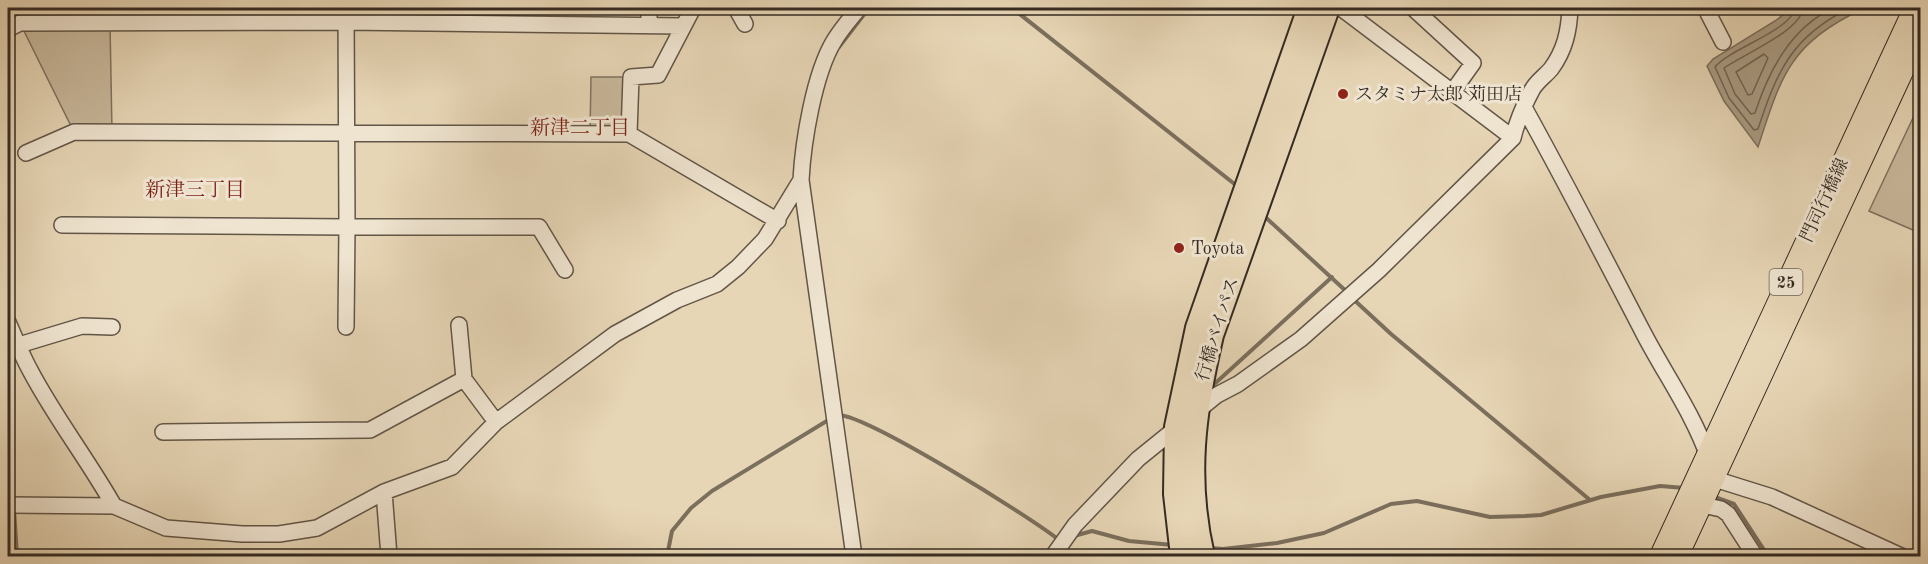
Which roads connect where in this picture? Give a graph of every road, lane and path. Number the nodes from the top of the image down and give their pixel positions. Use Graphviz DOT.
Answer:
graph roads {
  1 [pos="649,8"];
  2 [pos="693,8"];
  3 [pos="736,8"];
  4 [pos="859,8"];
  5 [pos="1309,8"];
  6 [pos="1328,8"];
  7 [pos="1341,8"];
  8 [pos="1413,8"];
  9 [pos="1570,8"];
  10 [pos="1708,8"];
  11 [pos="1914,8"];
  12 [pos="346,15"];
  13 [pos="746,24"];
  14 [pos="649,25"];
  15 [pos="683,26"];
  16 [pos="8,29"];
  17 [pos="1920,35"];
  18 [pos="1723,42"];
  19 [pos="1453,91"];
  20 [pos="1525,109"];
  21 [pos="347,132"];
  22 [pos="629,134"];
  23 [pos="1513,138"];
  24 [pos="26,153"];
  25 [pos="801,180"];
  26 [pos="778,221"];
  27 [pos="62,225"];
  28 [pos="347,227"];
  29 [pos="565,270"];
  30 [pos="8,322"];
  31 [pos="459,325"];
  32 [pos="112,327"];
  33 [pos="346,327"];
  34 [pos="13,345"];
  35 [pos="464,380"];
  36 [pos="1195,414"];
  37 [pos="496,422"];
  38 [pos="1176,428"];
  39 [pos="163,432"];
  40 [pos="1707,455"];
  41 [pos="1707,477"];
  42 [pos="384,492"];
  43 [pos="1694,503"];
  44 [pos="8,505"];
  45 [pos="114,506"];
  46 [pos="389,556"];
  47 [pos="855,556"];
  48 [pos="1053,556"];
  49 [pos="1182,556"];
  50 [pos="1203,556"];
  51 [pos="1660,556"];
  52 [pos="1678,556"];
  53 [pos="1755,556"];
  54 [pos="1901,556"];
  1 -- 14 [label="street"];
  2 -- 15 [label="street"];
  3 -- 13 [label="street"];
  4 -- 25 [label="street"];
  5 -- 38 [label="highway, 行橋バイパス"];
  6 -- 36 [label="highway, 行橋バイパス"];
  7 -- 19 [label="street"];
  8 -- 19 [label="street"];
  9 -- 20 [label="street"];
  10 -- 18 [label="street"];
  11 -- 40 [label="main road, 門司行橋線 / 25"];
  12 -- 14 [label="street"];
  12 -- 16 [label="street"];
  12 -- 21 [label="street"];
  14 -- 15 [label="street"];
  15 -- 22 [label="street"];
  17 -- 41 [label="main road, 門司行橋線 / 25"];
  19 -- 23 [label="street"];
  20 -- 23 [label="street"];
  20 -- 40 [label="street"];
  21 -- 22 [label="street"];
  21 -- 24 [label="street"];
  21 -- 28 [label="street"];
  22 -- 26 [label="street"];
  23 -- 36 [label="street"];
  25 -- 26 [label="street"];
  25 -- 47 [label="street"];
  26 -- 37 [label="street"];
  27 -- 28 [label="street"];
  28 -- 29 [label="street"];
  28 -- 33 [label="street"];
  30 -- 34 [label="street"];
  31 -- 35 [label="street"];
  32 -- 34 [label="street"];
  34 -- 45 [label="street"];
  35 -- 37 [label="street"];
  35 -- 39 [label="street"];
  36 -- 38 [label="street"];
  36 -- 50 [label="highway, 行橋バイパス"];
  37 -- 42 [label="street"];
  38 -- 48 [label="street"];
  38 -- 49 [label="highway, 行橋バイパス"];
  40 -- 41 [label="main road, 門司行橋線 / 25"];
  41 -- 43 [label="main road, 門司行橋線 / 25"];
  41 -- 54 [label="street"];
  42 -- 45 [label="street"];
  42 -- 46 [label="street"];
  43 -- 51 [label="main road, 門司行橋線 / 25"];
  43 -- 52 [label="main road, 門司行橋線 / 25"];
  43 -- 53 [label="street"];
  44 -- 45 [label="street"];
}
